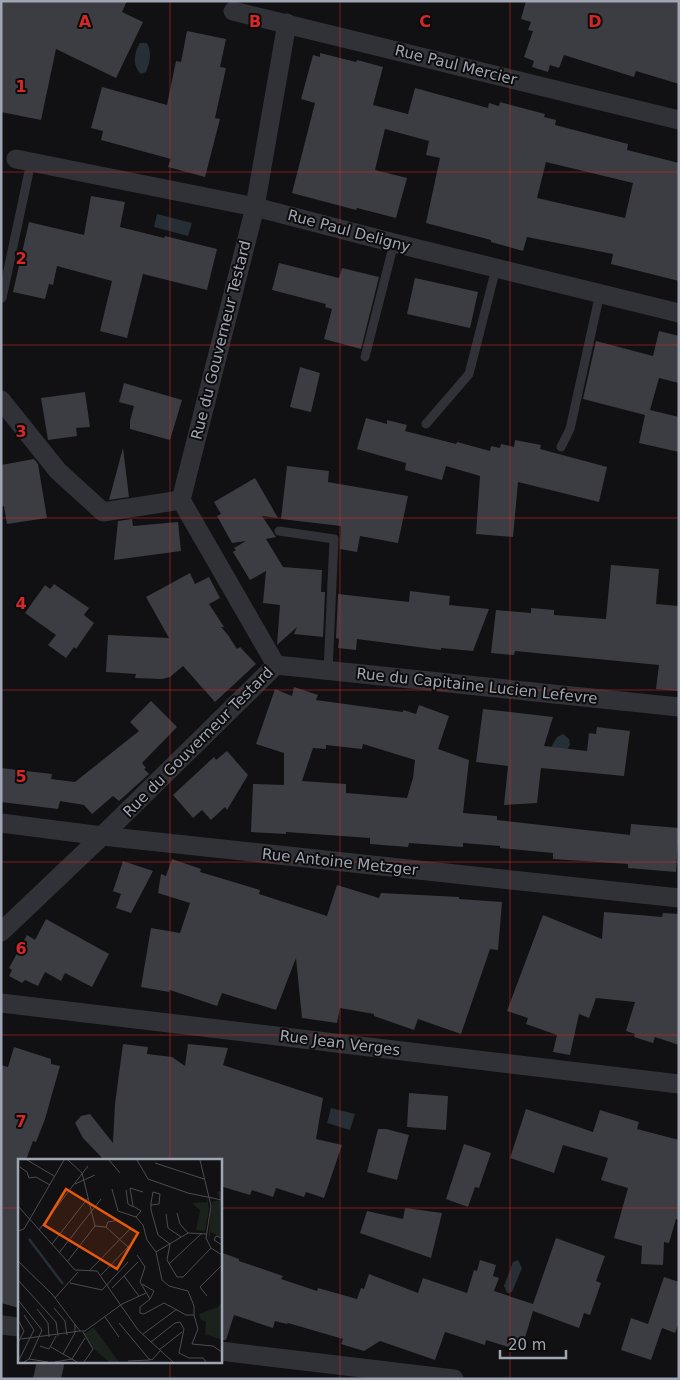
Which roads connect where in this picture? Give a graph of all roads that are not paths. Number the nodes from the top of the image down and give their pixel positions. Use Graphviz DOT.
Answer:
graph roads {
  1 [pos="233,11"];
  2 [pos="287,23"];
  3 [pos="679,120"];
  4 [pos="24,160"];
  5 [pos="255,207"];
  6 [pos="394,243"];
  7 [pos="496,268"];
  8 [pos="600,293"];
  9 [pos="2,298"];
  10 [pos="679,313"];
  11 [pos="366,357"];
  12 [pos="1,400"];
  13 [pos="426,424"];
  14 [pos="561,447"];
  15 [pos="181,500"];
  16 [pos="280,530"];
  17 [pos="276,665"];
  18 [pos="328,670"];
  19 [pos="679,707"];
  20 [pos="1,823"];
  21 [pos="102,836"];
  22 [pos="679,898"];
  23 [pos="1,932"];
  24 [pos="1,1003"];
  25 [pos="679,1084"];
  26 [pos="1,1325"];
  27 [pos="18,1327"];
  28 [pos="221,1351"];
  29 [pos="411,1377"];
  30 [pos="454,1379"];
  1 -- 2 [label="street, Rue Paul Mercier"];
  2 -- 3 [label="street, Rue Paul Mercier"];
  2 -- 5 [label="street, Rue du Gouverneur Testard"];
  4 -- 5 [label="street, Rue Paul Deligny"];
  4 -- 9 [label="lane"];
  5 -- 6 [label="street, Rue Paul Deligny"];
  5 -- 15 [label="street, Rue du Gouverneur Testard"];
  6 -- 7 [label="street, Rue Paul Deligny"];
  6 -- 11 [label="lane"];
  7 -- 8 [label="street, Rue Paul Deligny"];
  7 -- 13 [label="lane"];
  8 -- 10 [label="street, Rue Paul Deligny"];
  8 -- 14 [label="lane"];
  12 -- 15 [label="street"];
  15 -- 17 [label="street, Rue du Gouverneur Testard"];
  16 -- 18 [label="lane"];
  17 -- 18 [label="street, Rue du Capitaine Lucien Lefevre"];
  17 -- 21 [label="street, Rue du Gouverneur Testard"];
  18 -- 19 [label="street, Rue du Capitaine Lucien Lefevre"];
  20 -- 21 [label="street, Rue Antoine Metzger"];
  21 -- 22 [label="street, Rue Antoine Metzger"];
  21 -- 23 [label="street, Rue du Gouverneur Testard"];
  24 -- 25 [label="street, Rue Jean Verges"];
  26 -- 27 [label="street"];
  28 -- 29 [label="street"];
  29 -- 30 [label="street"];
}
